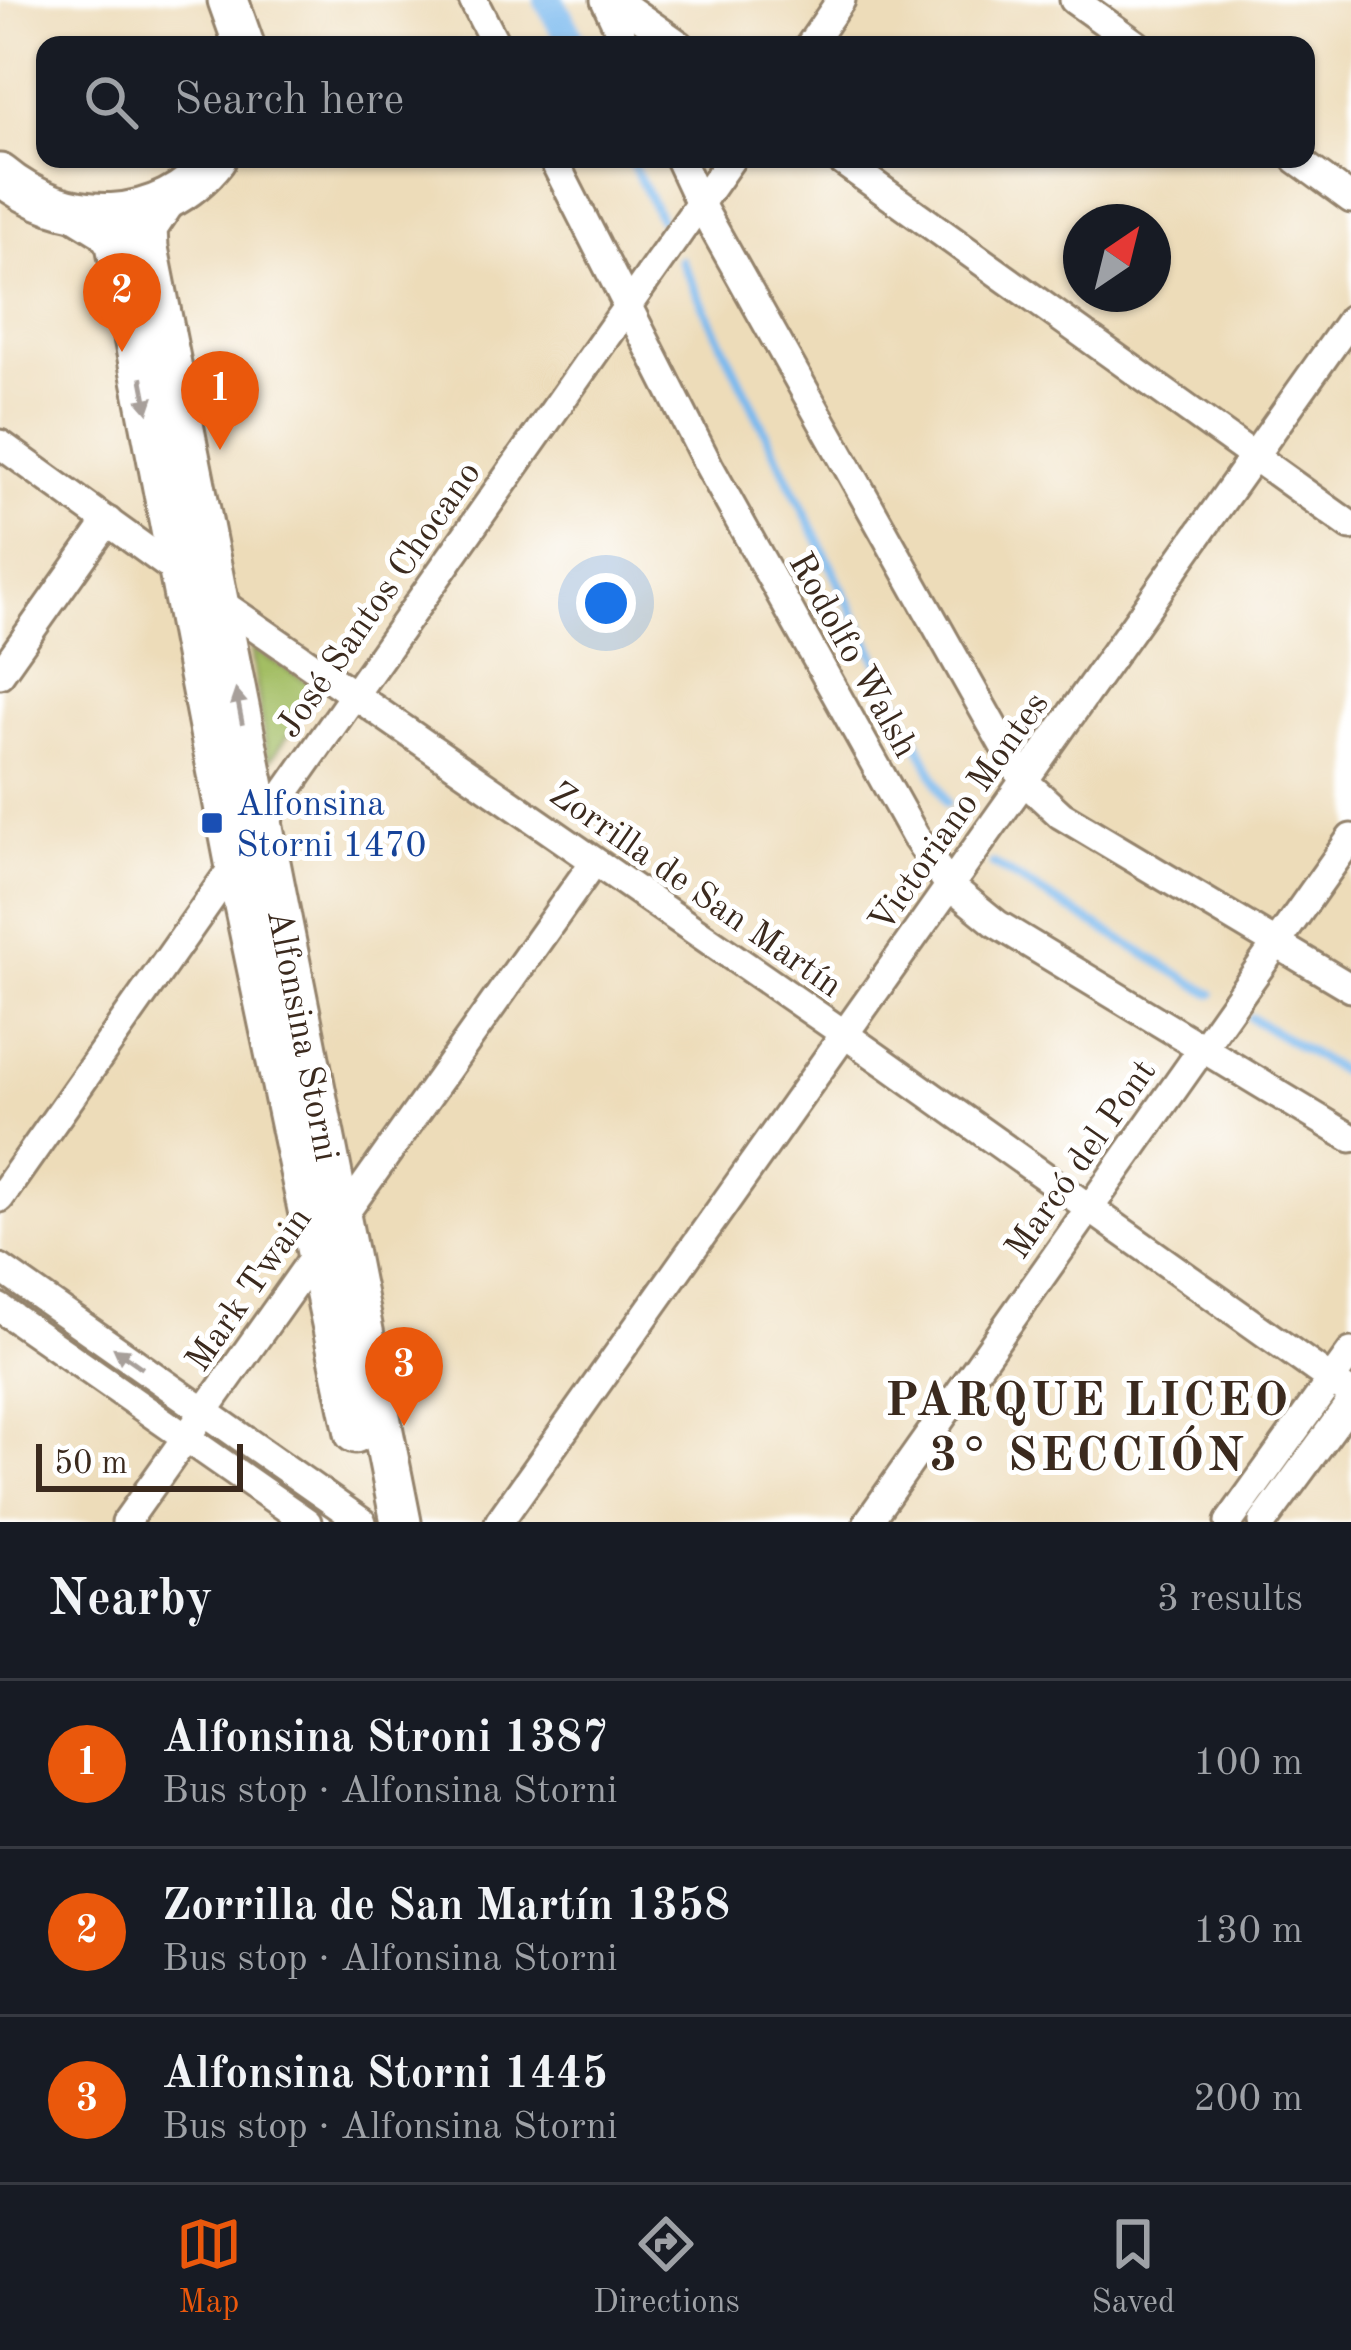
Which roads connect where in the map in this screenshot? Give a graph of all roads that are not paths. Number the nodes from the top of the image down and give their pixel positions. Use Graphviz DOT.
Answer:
graph roads {
  1 [pos="228,0"];
  2 [pos="473,0"];
  3 [pos="605,0"];
  4 [pos="616,0"];
  5 [pos="841,0"];
  6 [pos="1074,0"];
  7 [pos="241,36"];
  8 [pos="491,36"];
  9 [pos="622,36"];
  10 [pos="667,36"];
  11 [pos="816,36"];
  12 [pos="1124,36"];
  13 [pos="207,168"];
  14 [pos="558,168"];
  15 [pos="683,168"];
  16 [pos="725,168"];
  17 [pos="851,168"];
  18 [pos="1308,168"];
  19 [pos="0,174"];
  20 [pos="1351,199"];
  21 [pos="165,201"];
  22 [pos="700,204"];
  23 [pos="81,214"];
  24 [pos="628,308"];
  25 [pos="1351,319"];
  26 [pos="0,445"];
  27 [pos="1253,458"];
  28 [pos="108,521"];
  29 [pos="1351,526"];
  30 [pos="180,574"];
  31 [pos="217,600"];
  32 [pos="0,674"];
  33 [pos="353,692"];
  34 [pos="1023,780"];
  35 [pos="262,822"];
  36 [pos="1351,838"];
  37 [pos="236,862"];
  38 [pos="594,862"];
  39 [pos="949,885"];
  40 [pos="1277,943"];
  41 [pos="1351,988"];
  42 [pos="843,1033"];
  43 [pos="1202,1048"];
  44 [pos="1351,1138"];
  45 [pos="0,1198"];
  46 [pos="1088,1207"];
  47 [pos="342,1216"];
  48 [pos="319,1249"];
  49 [pos="0,1268"];
  50 [pos="0,1308"];
  51 [pos="1351,1352"];
  52 [pos="1344,1392"];
  53 [pos="204,1412"];
  54 [pos="185,1438"];
  55 [pos="1230,1520"];
  56 [pos="126,1522"];
  57 [pos="307,1522"];
  58 [pos="362,1522"];
  59 [pos="373,1522"];
  60 [pos="401,1522"];
  61 [pos="499,1522"];
  62 [pos="868,1522"];
  63 [pos="1263,1522"];
  1 -- 7 [label="street"];
  2 -- 8 [label="street"];
  3 -- 9 [label="street"];
  4 -- 10 [label="street"];
  5 -- 11 [label="street"];
  6 -- 12 [label="street"];
  13 -- 21 [label="street, Alfonsina Storni"];
  14 -- 24 [label="street, Rodolfo Walsh"];
  15 -- 22 [label="street"];
  16 -- 22 [label="street, José Santos Chocano"];
  17 -- 27 [label="street"];
  18 -- 20 [label="street"];
  19 -- 23 [label="street, Alfonsina Storni"];
  21 -- 23 [label="street, Alfonsina Storni"];
  21 -- 31 [label="street, Alfonsina Storni"];
  22 -- 24 [label="street, José Santos Chocano"];
  22 -- 34 [label="street"];
  23 -- 30 [label="street, Alfonsina Storni, one-way"];
  24 -- 33 [label="street, José Santos Chocano"];
  24 -- 39 [label="street, Rodolfo Walsh"];
  25 -- 27 [label="street, Victoriano Montes"];
  26 -- 28 [label="street, Zorrilla de San Martín"];
  27 -- 29 [label="street"];
  27 -- 34 [label="street, Victoriano Montes"];
  28 -- 30 [label="street, Zorrilla de San Martín"];
  28 -- 32 [label="street"];
  30 -- 31 [label="street, Zorrilla de San Martín"];
  30 -- 37 [label="street, Alfonsina Storni"];
  31 -- 33 [label="street, Zorrilla de San Martín"];
  35 -- 31 [label="street, Alfonsina Storni, one-way"];
  33 -- 35 [label="street, José Santos Chocano"];
  33 -- 38 [label="street, Zorrilla de San Martín"];
  34 -- 39 [label="street, Victoriano Montes"];
  34 -- 40 [label="street"];
  35 -- 37 [label="street, José Santos Chocano"];
  35 -- 47 [label="street, Alfonsina Storni"];
  36 -- 40 [label="street, Marcó del Pont"];
  37 -- 45 [label="street, José Santos Chocano"];
  37 -- 48 [label="street, Alfonsina Storni"];
  38 -- 42 [label="street, Zorrilla de San Martín"];
  38 -- 47 [label="street, Mark Twain"];
  39 -- 42 [label="street, Victoriano Montes"];
  39 -- 43 [label="street, Rodolfo Walsh"];
  40 -- 41 [label="street"];
  40 -- 43 [label="street, Marcó del Pont"];
  42 -- 46 [label="street, Zorrilla de San Martín"];
  42 -- 61 [label="street, Victoriano Montes"];
  43 -- 44 [label="street, Rodolfo Walsh"];
  43 -- 46 [label="street, Marcó del Pont"];
  46 -- 52 [label="street, Zorrilla de San Martín"];
  46 -- 62 [label="street, Marcó del Pont"];
  47 -- 48 [label="street, Mark Twain"];
  47 -- 60 [label="street, Alfonsina Storni"];
  48 -- 53 [label="street, Mark Twain"];
  48 -- 59 [label="street, Alfonsina Storni"];
  53 -- 49 [label="street, one-way"];
  50 -- 54 [label="street"];
  51 -- 52 [label="street"];
  52 -- 55 [label="street"];
  52 -- 63 [label="street"];
  53 -- 54 [label="street, Mark Twain"];
  53 -- 58 [label="street"];
  54 -- 56 [label="street, Mark Twain"];
  54 -- 57 [label="street"];
}
